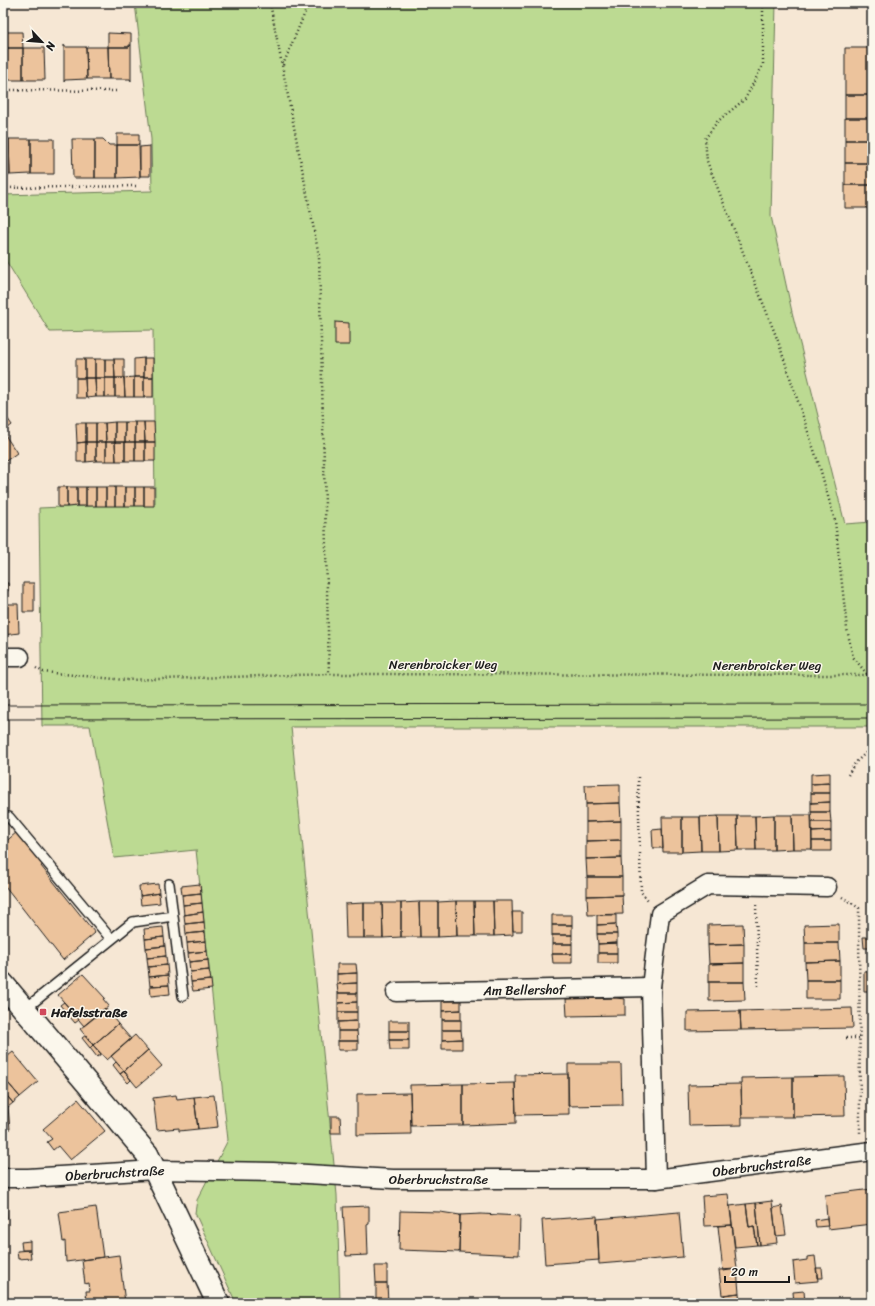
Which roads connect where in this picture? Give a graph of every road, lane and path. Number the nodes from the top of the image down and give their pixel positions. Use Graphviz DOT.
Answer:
graph roads {
  1 [pos="270,3"];
  2 [pos="309,3"];
  3 [pos="763,3"];
  4 [pos="282,65"];
  5 [pos="3,90"];
  6 [pos="116,91"];
  7 [pos="136,186"];
  8 [pos="3,188"];
  9 [pos="11,656"];
  10 [pos="329,674"];
  11 [pos="867,675"];
  12 [pos="872,675"];
  13 [pos="872,747"];
  14 [pos="848,775"];
  15 [pos="638,777"];
  16 [pos="9,817"];
  17 [pos="169,884"];
  18 [pos="755,886"];
  19 [pos="827,887"];
  20 [pos="660,914"];
  21 [pos="173,916"];
  22 [pos="111,939"];
  23 [pos="3,984"];
  24 [pos="758,986"];
  25 [pos="651,987"];
  26 [pos="396,992"];
  27 [pos="183,996"];
  28 [pos="25,1009"];
  29 [pos="846,1038"];
  30 [pos="859,1038"];
  31 [pos="866,1151"];
  32 [pos="155,1170"];
  33 [pos="3,1178"];
  34 [pos="656,1179"];
  35 [pos="218,1303"];
  1 -- 4 [label="path"];
  2 -- 4 [label="path"];
  3 -- 11 [label="path"];
  4 -- 10 [label="path"];
  5 -- 6 [label="path"];
  7 -- 8 [label="path"];
  9 -- 10 [label="path, Nerenbroicker Weg"];
  10 -- 11 [label="path, Nerenbroicker Weg"];
  11 -- 12 [label="path, Nerenbroicker Weg"];
  13 -- 14 [label="path"];
  15 -- 20 [label="path"];
  16 -- 22 [label="lane"];
  17 -- 21 [label="lane"];
  18 -- 19 [label="street"];
  18 -- 20 [label="street"];
  18 -- 24 [label="path"];
  19 -- 30 [label="path"];
  20 -- 25 [label="street"];
  21 -- 22 [label="lane"];
  21 -- 27 [label="lane"];
  22 -- 28 [label="lane"];
  23 -- 28 [label="main road"];
  25 -- 26 [label="street, Am Bellershof"];
  25 -- 34 [label="street"];
  28 -- 32 [label="main road"];
  29 -- 30 [label="path"];
  30 -- 31 [label="path"];
  31 -- 34 [label="street, Oberbruchstraße"];
  32 -- 33 [label="street, Oberbruchstraße"];
  32 -- 34 [label="street, Oberbruchstraße"];
  32 -- 35 [label="main road"];
}
